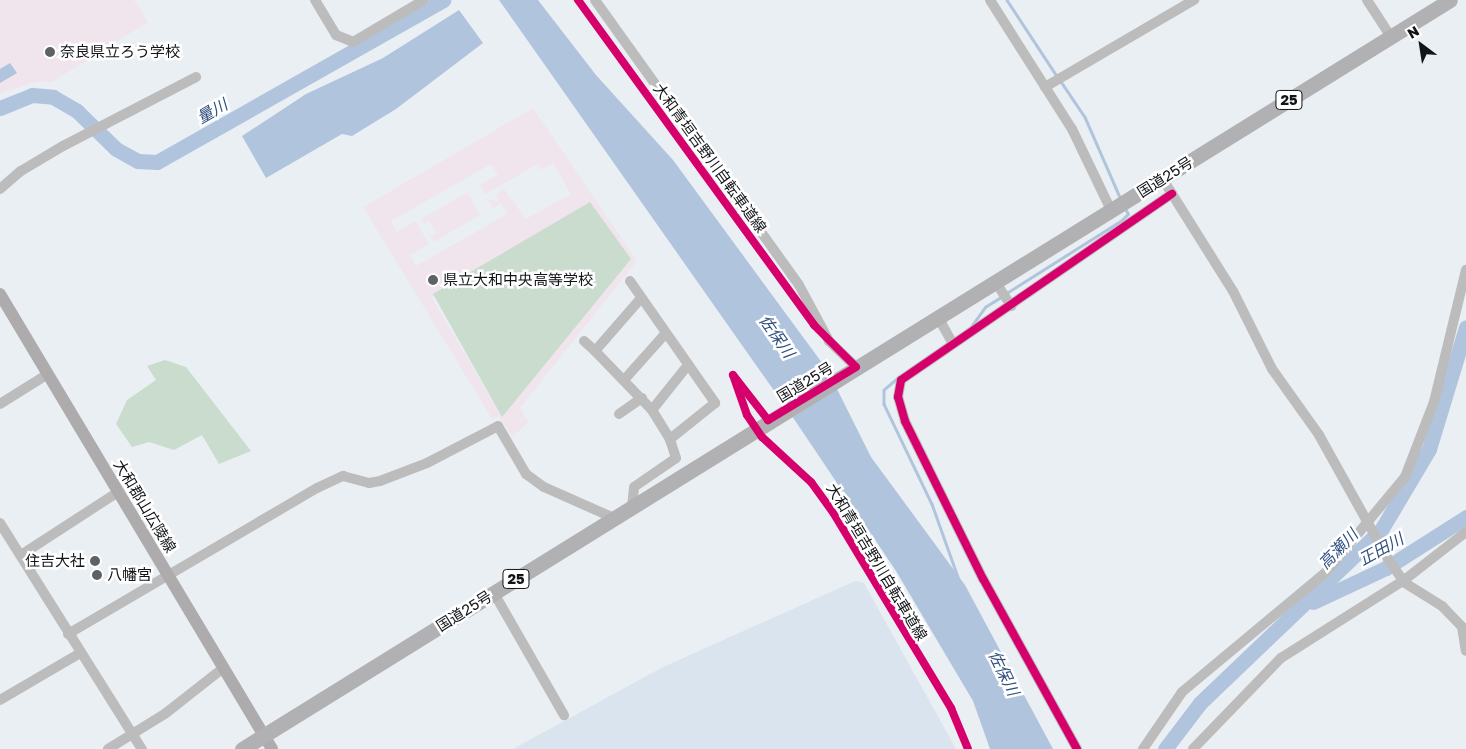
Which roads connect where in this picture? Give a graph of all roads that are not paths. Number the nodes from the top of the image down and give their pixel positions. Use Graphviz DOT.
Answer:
graph roads {
  1 [pos="315,0"];
  2 [pos="424,0"];
  3 [pos="595,0"];
  4 [pos="990,0"];
  5 [pos="1194,0"];
  6 [pos="1367,0"];
  7 [pos="1450,0"];
  8 [pos="1391,37"];
  9 [pos="196,77"];
  10 [pos="1045,87"];
  11 [pos="1162,178"];
  12 [pos="0,189"];
  13 [pos="1172,194"];
  14 [pos="1119,205"];
  15 [pos="1466,270"];
  16 [pos="630,281"];
  17 [pos="996,281"];
  18 [pos="1464,290"];
  19 [pos="0,294"];
  20 [pos="641,298"];
  21 [pos="1011,306"];
  22 [pos="938,317"];
  23 [pos="665,334"];
  24 [pos="584,341"];
  25 [pos="952,342"];
  26 [pos="595,351"];
  27 [pos="688,365"];
  28 [pos="849,371"];
  29 [pos="48,374"];
  30 [pos="624,380"];
  31 [pos="642,398"];
  32 [pos="0,404"];
  33 [pos="652,410"];
  34 [pos="619,414"];
  35 [pos="670,440"];
  36 [pos="118,492"];
  37 [pos="632,507"];
  38 [pos="614,518"];
  39 [pos="0,522"];
  40 [pos="1368,523"];
  41 [pos="1466,532"];
  42 [pos="21,555"];
  43 [pos="167,574"];
  44 [pos="1403,581"];
  45 [pos="494,592"];
  46 [pos="68,634"];
  47 [pos="1466,650"];
  48 [pos="80,653"];
  49 [pos="222,669"];
  50 [pos="0,700"];
  51 [pos="564,715"];
  52 [pos="133,734"];
  53 [pos="263,736"];
  54 [pos="108,749"];
  55 [pos="142,749"];
  56 [pos="242,749"];
  57 [pos="272,749"];
  58 [pos="1077,749"];
  59 [pos="1143,749"];
  60 [pos="1193,749"];
  1 -- 2 [label="street"];
  3 -- 28 [label="street"];
  4 -- 10 [label="street"];
  5 -- 10 [label="street"];
  6 -- 8 [label="street"];
  7 -- 8 [label="highway, 国道25号 / 25"];
  8 -- 11 [label="highway, 国道25号 / 25"];
  9 -- 12 [label="street"];
  10 -- 14 [label="street"];
  11 -- 13 [label="street"];
  11 -- 14 [label="highway, 国道25号 / 25"];
  13 -- 21 [label="street"];
  13 -- 40 [label="street"];
  14 -- 17 [label="highway, 国道25号 / 25"];
  15 -- 18 [label="street"];
  16 -- 20 [label="street"];
  17 -- 21 [label="street"];
  17 -- 22 [label="highway, 国道25号 / 25"];
  18 -- 40 [label="street"];
  19 -- 29 [label="main road, 大和郡山広陵線"];
  20 -- 23 [label="street"];
  20 -- 26 [label="street"];
  21 -- 25 [label="street"];
  22 -- 25 [label="street"];
  22 -- 28 [label="highway, 国道25号 / 25"];
  23 -- 27 [label="street"];
  23 -- 30 [label="street"];
  24 -- 26 [label="street"];
  25 -- 58 [label="street"];
  26 -- 30 [label="street"];
  27 -- 33 [label="street"];
  27 -- 35 [label="street"];
  28 -- 37 [label="highway, 国道25号 / 25"];
  29 -- 32 [label="street"];
  29 -- 36 [label="main road, 大和郡山広陵線"];
  30 -- 31 [label="street"];
  31 -- 33 [label="street"];
  31 -- 34 [label="street"];
  33 -- 35 [label="street"];
  35 -- 37 [label="street"];
  36 -- 42 [label="street"];
  36 -- 43 [label="main road, 大和郡山広陵線"];
  37 -- 38 [label="highway, 国道25号 / 25"];
  38 -- 43 [label="street"];
  38 -- 45 [label="highway, 国道25号 / 25"];
  39 -- 42 [label="street"];
  40 -- 44 [label="street"];
  40 -- 59 [label="street"];
  41 -- 44 [label="street"];
  42 -- 46 [label="street"];
  43 -- 46 [label="street"];
  43 -- 49 [label="main road, 大和郡山広陵線"];
  44 -- 47 [label="street"];
  44 -- 60 [label="street"];
  45 -- 51 [label="street"];
  45 -- 53 [label="highway, 国道25号 / 25"];
  46 -- 48 [label="street"];
  48 -- 50 [label="street"];
  48 -- 52 [label="street"];
  49 -- 52 [label="street"];
  49 -- 53 [label="main road, 大和郡山広陵線"];
  52 -- 54 [label="street"];
  52 -- 55 [label="street"];
  53 -- 56 [label="highway, 国道25号 / 25"];
  53 -- 57 [label="main road, 大和郡山広陵線"];
}
